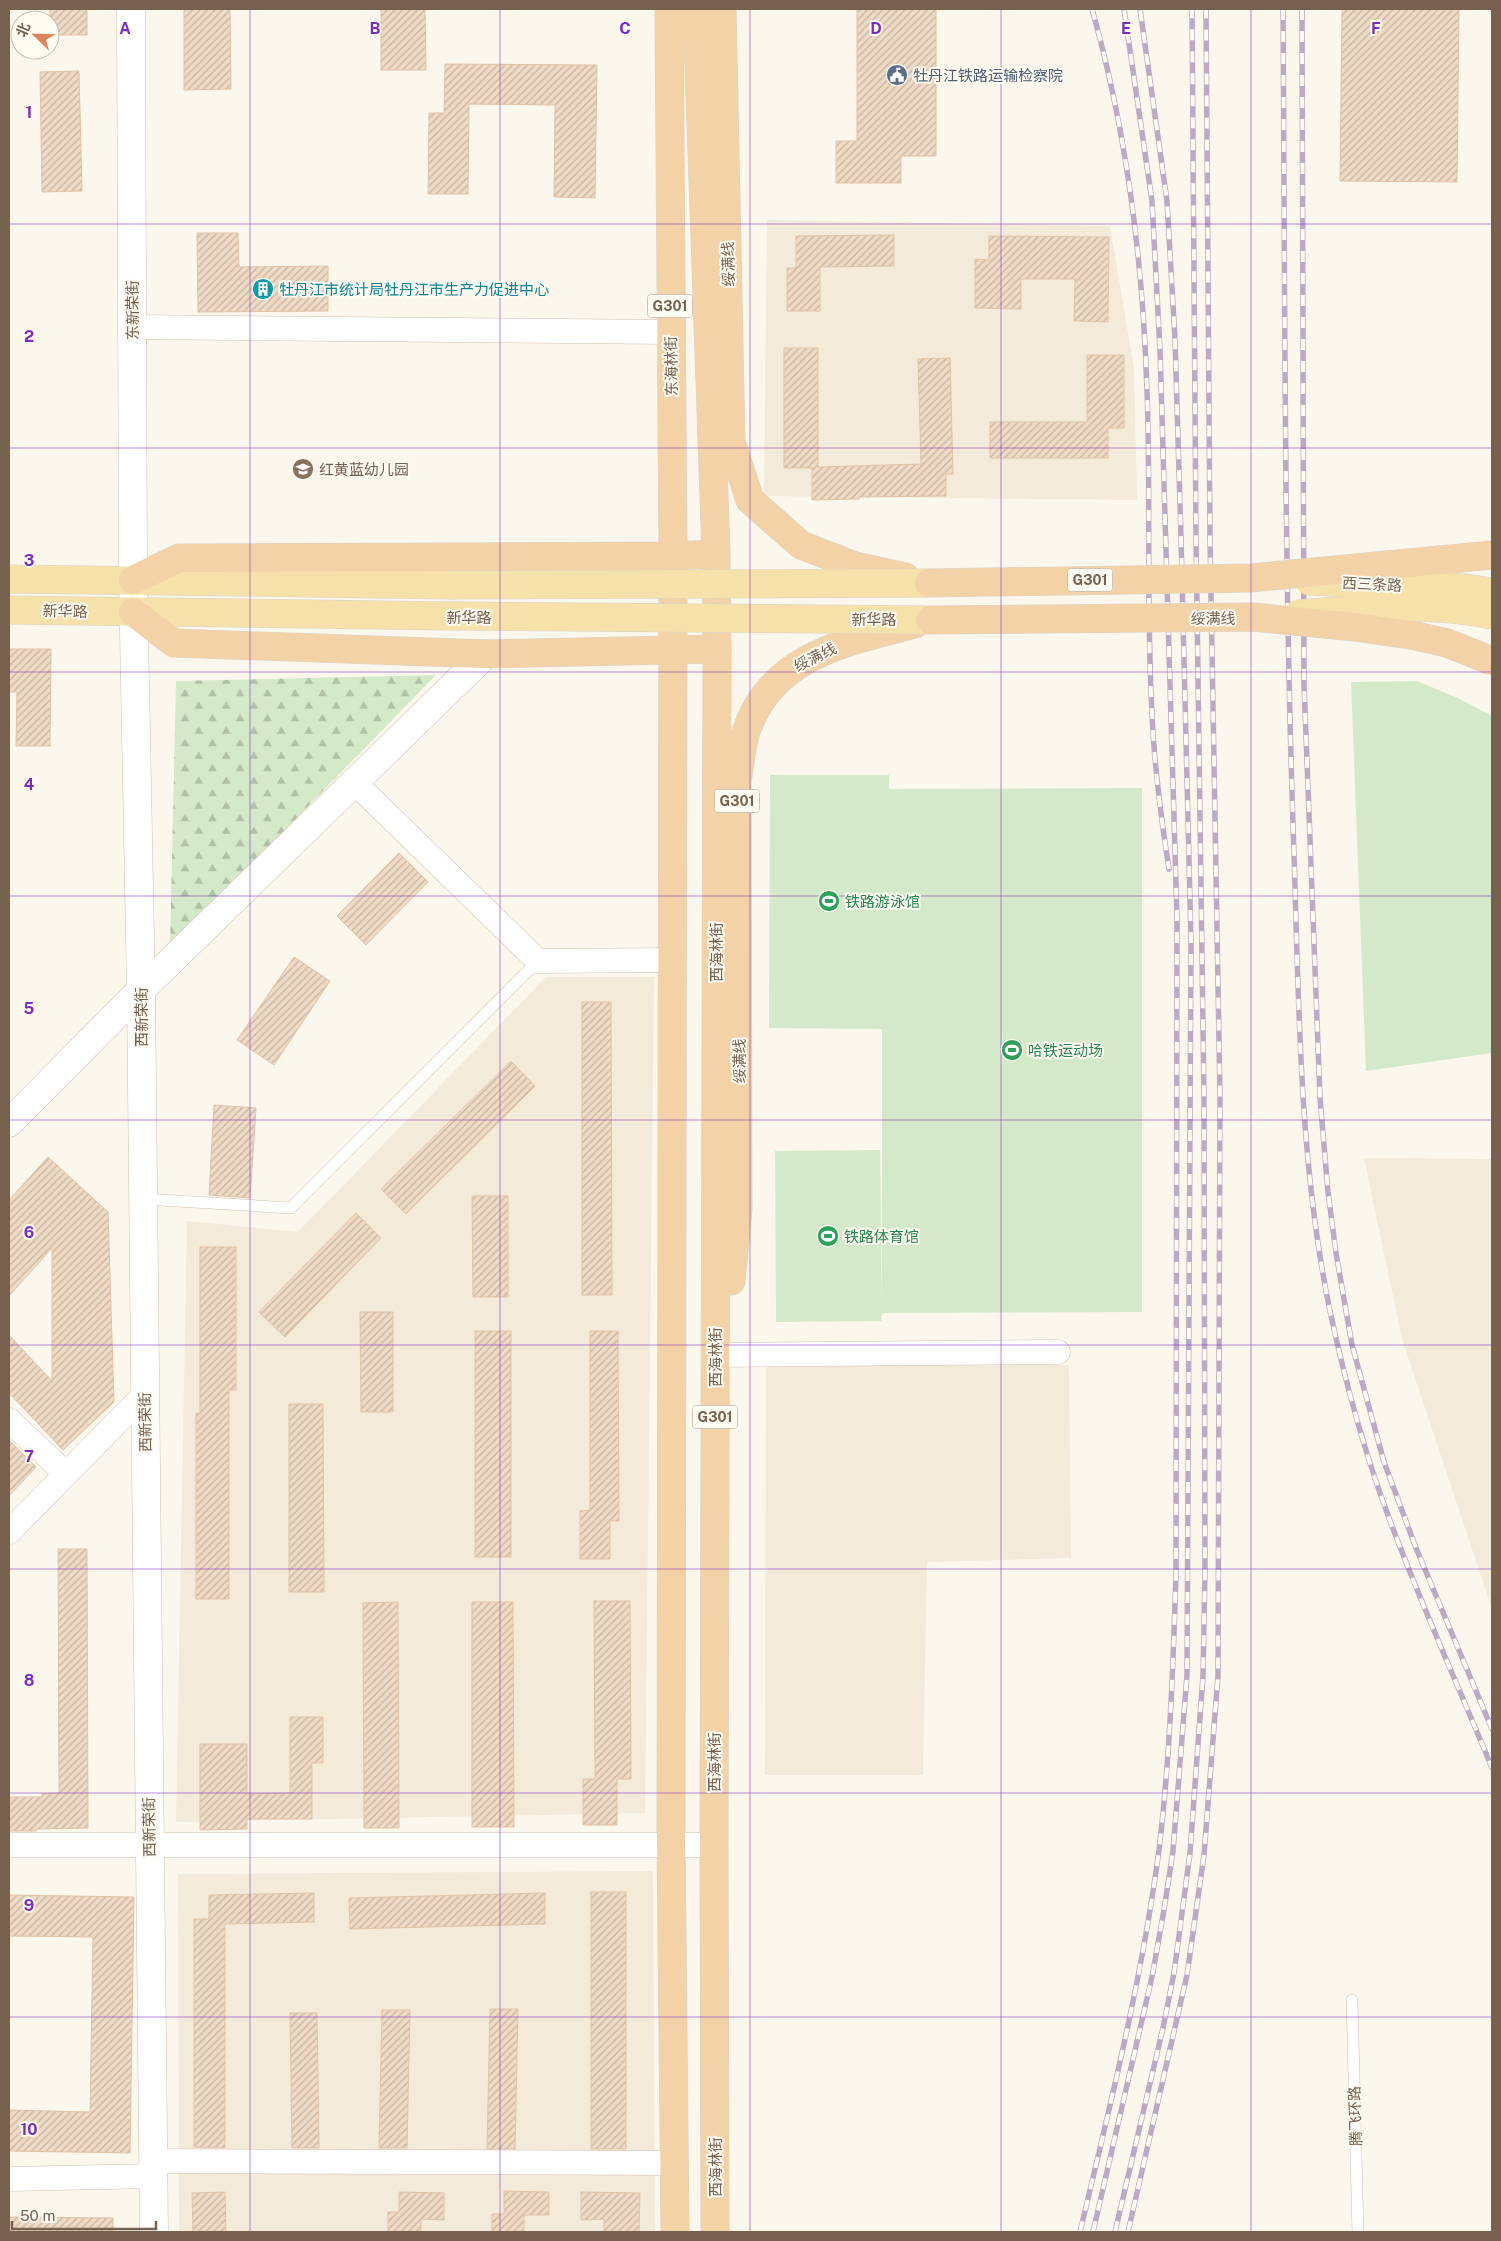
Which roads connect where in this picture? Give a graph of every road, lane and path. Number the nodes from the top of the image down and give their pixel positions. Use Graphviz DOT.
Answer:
graph roads {
  1 [pos="131,9"];
  2 [pos="669,9"];
  3 [pos="698,9"];
  4 [pos="722,9"];
  5 [pos="132,327"];
  6 [pos="671,332"];
  7 [pos="716,554"];
  8 [pos="1492,555"];
  9 [pos="673,556"];
  10 [pos="1251,578"];
  11 [pos="9,579"];
  12 [pos="133,580"];
  13 [pos="929,583"];
  14 [pos="1492,592"];
  15 [pos="9,610"];
  16 [pos="133,612"];
  17 [pos="1492,615"];
  18 [pos="1252,617"];
  19 [pos="930,620"];
  20 [pos="717,649"];
  21 [pos="672,650"];
  22 [pos="486,654"];
  23 [pos="1492,661"];
  24 [pos="354,782"];
  25 [pos="672,960"];
  26 [pos="538,961"];
  27 [pos="141,990"];
  28 [pos="9,1122"];
  29 [pos="142,1199"];
  30 [pos="716,1349"];
  31 [pos="1058,1352"];
  32 [pos="144,1395"];
  33 [pos="9,1420"];
  34 [pos="66,1474"];
  35 [pos="9,1532"];
  36 [pos="671,1844"];
  37 [pos="714,1844"];
  38 [pos="9,1845"];
  39 [pos="149,1845"];
  40 [pos="1352,2000"];
  41 [pos="674,2163"];
  42 [pos="153,2168"];
  43 [pos="9,2178"];
  44 [pos="154,2232"];
  45 [pos="675,2232"];
  46 [pos="715,2232"];
  47 [pos="1358,2232"];
  1 -- 5 [label="street, 东新荣街"];
  2 -- 6 [label="highway, 东海林街 / G301"];
  3 -- 7 [label="highway, G301"];
  4 -- 13 [label="highway, 绥满线 / G301, bridge"];
  5 -- 6 [label="street"];
  5 -- 12 [label="street, 东新荣街"];
  6 -- 9 [label="highway, 东海林街 / G301"];
  7 -- 9 [label="highway"];
  7 -- 20 [label="highway, 西海林街 / G301"];
  8 -- 10 [label="highway, 绥满线 / G301, bridge"];
  9 -- 12 [label="highway"];
  9 -- 21 [label="highway, 东海林街 / G301"];
  10 -- 13 [label="highway, 绥满线 / G301, bridge"];
  10 -- 14 [label="main road, 西三条路, bridge"];
  11 -- 12 [label="main road"];
  12 -- 13 [label="main road, bridge"];
  12 -- 16 [label="street, 东新荣街"];
  15 -- 16 [label="main road, 新华路"];
  16 -- 19 [label="main road, 新华路, bridge"];
  16 -- 22 [label="highway"];
  16 -- 27 [label="street, 西新荣街"];
  17 -- 18 [label="main road, 西三条路, bridge"];
  18 -- 19 [label="highway, 绥满线 / G301, bridge"];
  18 -- 23 [label="highway, 绥满线 / G301, bridge"];
  19 -- 30 [label="highway, 绥满线 / G301, bridge"];
  20 -- 21 [label="highway"];
  20 -- 30 [label="highway, 西海林街 / G301"];
  21 -- 22 [label="highway"];
  21 -- 25 [label="highway, G301"];
  22 -- 24 [label="street"];
  24 -- 26 [label="street"];
  24 -- 27 [label="street"];
  25 -- 26 [label="street"];
  25 -- 36 [label="highway, G301"];
  26 -- 29 [label="lane"];
  27 -- 28 [label="street"];
  27 -- 29 [label="street, 西新荣街"];
  29 -- 32 [label="street, 西新荣街"];
  30 -- 31 [label="street"];
  30 -- 37 [label="highway, 西海林街 / G301"];
  32 -- 34 [label="street"];
  32 -- 39 [label="street, 西新荣街"];
  33 -- 34 [label="street"];
  34 -- 35 [label="street"];
  36 -- 37 [label="street"];
  36 -- 39 [label="street"];
  36 -- 41 [label="highway, G301"];
  37 -- 46 [label="highway, 西海林街 / G301"];
  38 -- 39 [label="street"];
  39 -- 42 [label="street, 西新荣街"];
  40 -- 47 [label="lane, 腾飞环路"];
  41 -- 42 [label="street"];
  41 -- 45 [label="highway, G301"];
  42 -- 43 [label="street"];
  42 -- 44 [label="street, 西新荣街"];
}
